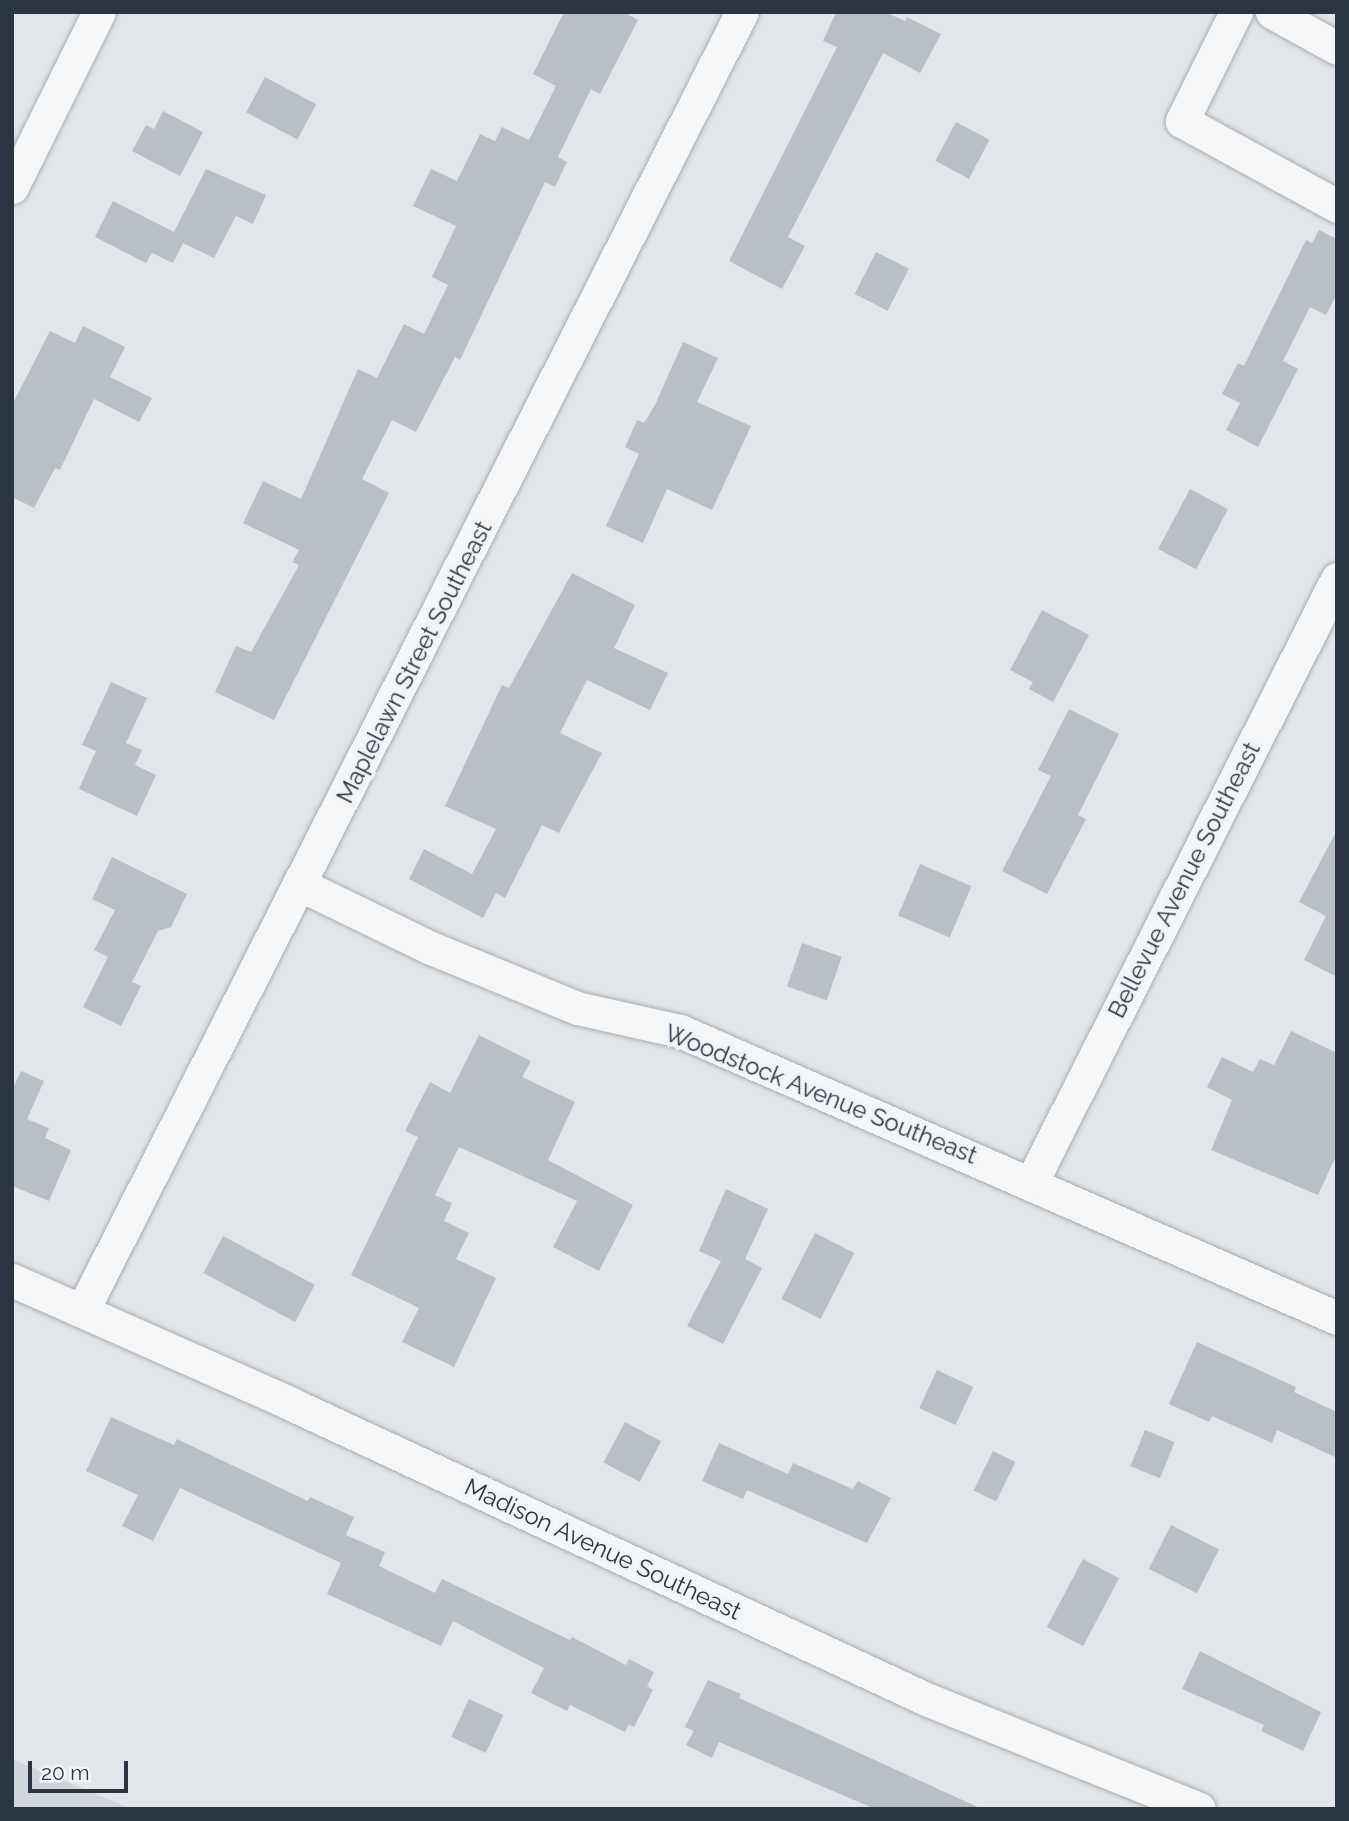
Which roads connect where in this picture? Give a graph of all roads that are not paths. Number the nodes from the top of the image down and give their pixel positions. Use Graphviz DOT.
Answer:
graph roads {
  1 [pos="99,12"];
  2 [pos="743,12"];
  3 [pos="1236,12"];
  4 [pos="1272,12"];
  5 [pos="1335,47"];
  6 [pos="12,187"];
  7 [pos="1337,206"];
  8 [pos="1337,579"];
  9 [pos="301,886"];
  10 [pos="1032,1181"];
  11 [pos="12,1280"];
  12 [pos="82,1311"];
  13 [pos="1337,1318"];
  14 [pos="1199,1809"];
  1 -- 6 [label="street"];
  2 -- 9 [label="street, Maplelawn Street Southeast"];
  3 -- 7 [label="street"];
  4 -- 5 [label="street"];
  8 -- 10 [label="street, Bellevue Avenue Southeast"];
  9 -- 10 [label="street, Woodstock Avenue Southeast"];
  9 -- 12 [label="street, Maplelawn Street Southeast"];
  10 -- 13 [label="street, Woodstock Avenue Southeast"];
  11 -- 12 [label="street, Madison Avenue Southeast"];
  12 -- 14 [label="street, Madison Avenue Southeast"];
}
